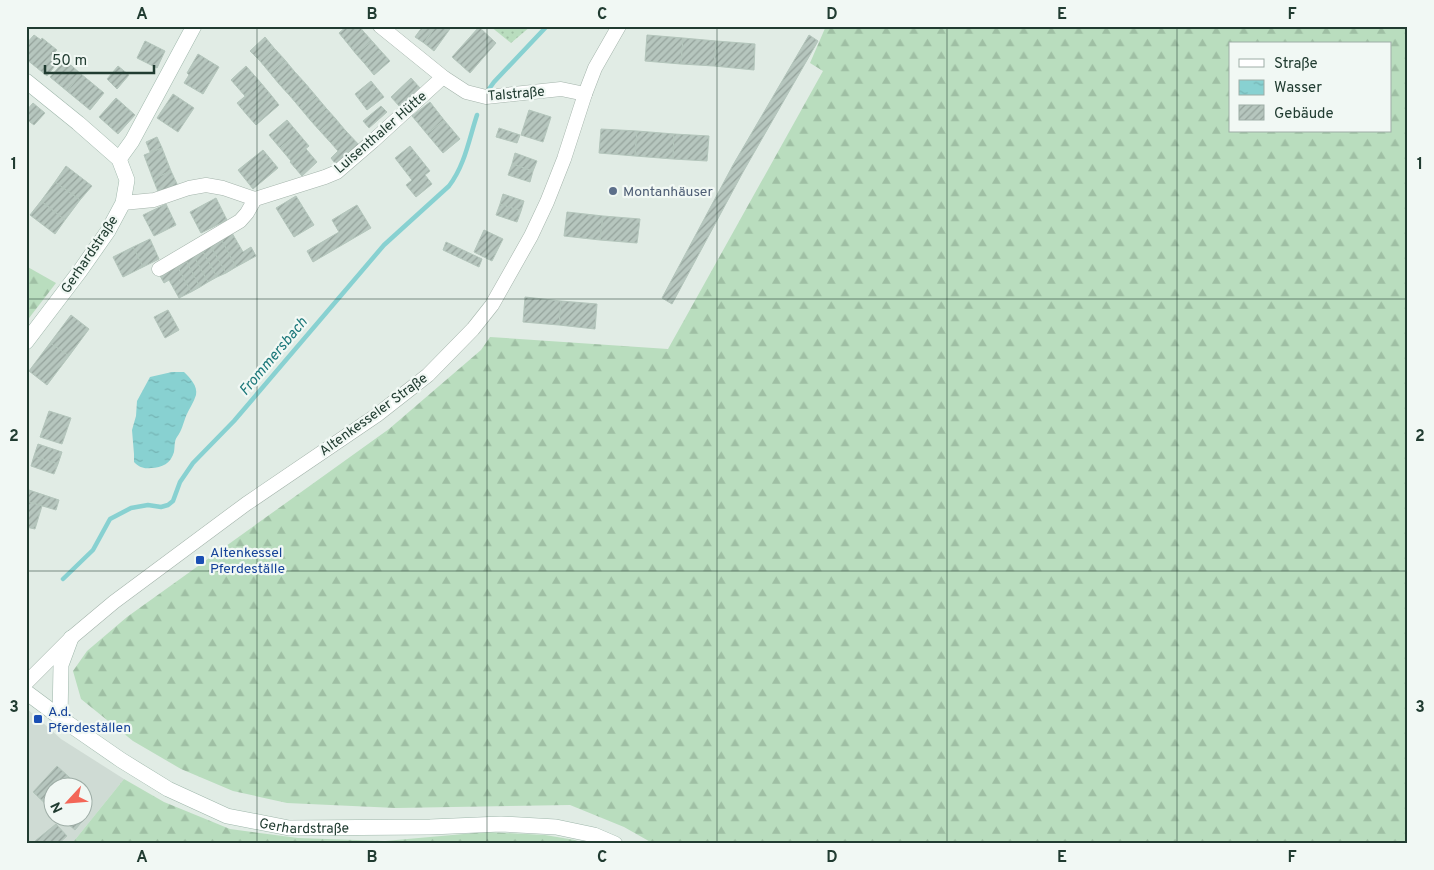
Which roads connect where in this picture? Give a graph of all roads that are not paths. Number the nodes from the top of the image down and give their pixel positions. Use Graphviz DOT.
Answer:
graph roads {
  1 [pos="194,26"];
  2 [pos="380,26"];
  3 [pos="619,26"];
  4 [pos="443,77"];
  5 [pos="26,81"];
  6 [pos="584,94"];
  7 [pos="119,159"];
  8 [pos="255,199"];
  9 [pos="123,202"];
  10 [pos="159,268"];
  11 [pos="26,342"];
  12 [pos="71,638"];
  13 [pos="26,683"];
  14 [pos="26,692"];
  15 [pos="60,718"];
  16 [pos="615,844"];
  1 -- 7 [label="street"];
  2 -- 4 [label="street, Talstraße"];
  3 -- 6 [label="street, Altenkesseler Straße"];
  4 -- 6 [label="street, Talstraße"];
  4 -- 8 [label="street, Luisenthaler Hütte"];
  5 -- 7 [label="street"];
  6 -- 12 [label="street, Altenkesseler Straße"];
  7 -- 9 [label="street, Gerhardstraße"];
  8 -- 9 [label="street"];
  8 -- 10 [label="street"];
  9 -- 11 [label="street, Gerhardstraße"];
  12 -- 13 [label="street, Altenkesseler Straße"];
  12 -- 15 [label="street"];
  14 -- 15 [label="street, Gerhardstraße"];
  15 -- 16 [label="street, Gerhardstraße"];
}
